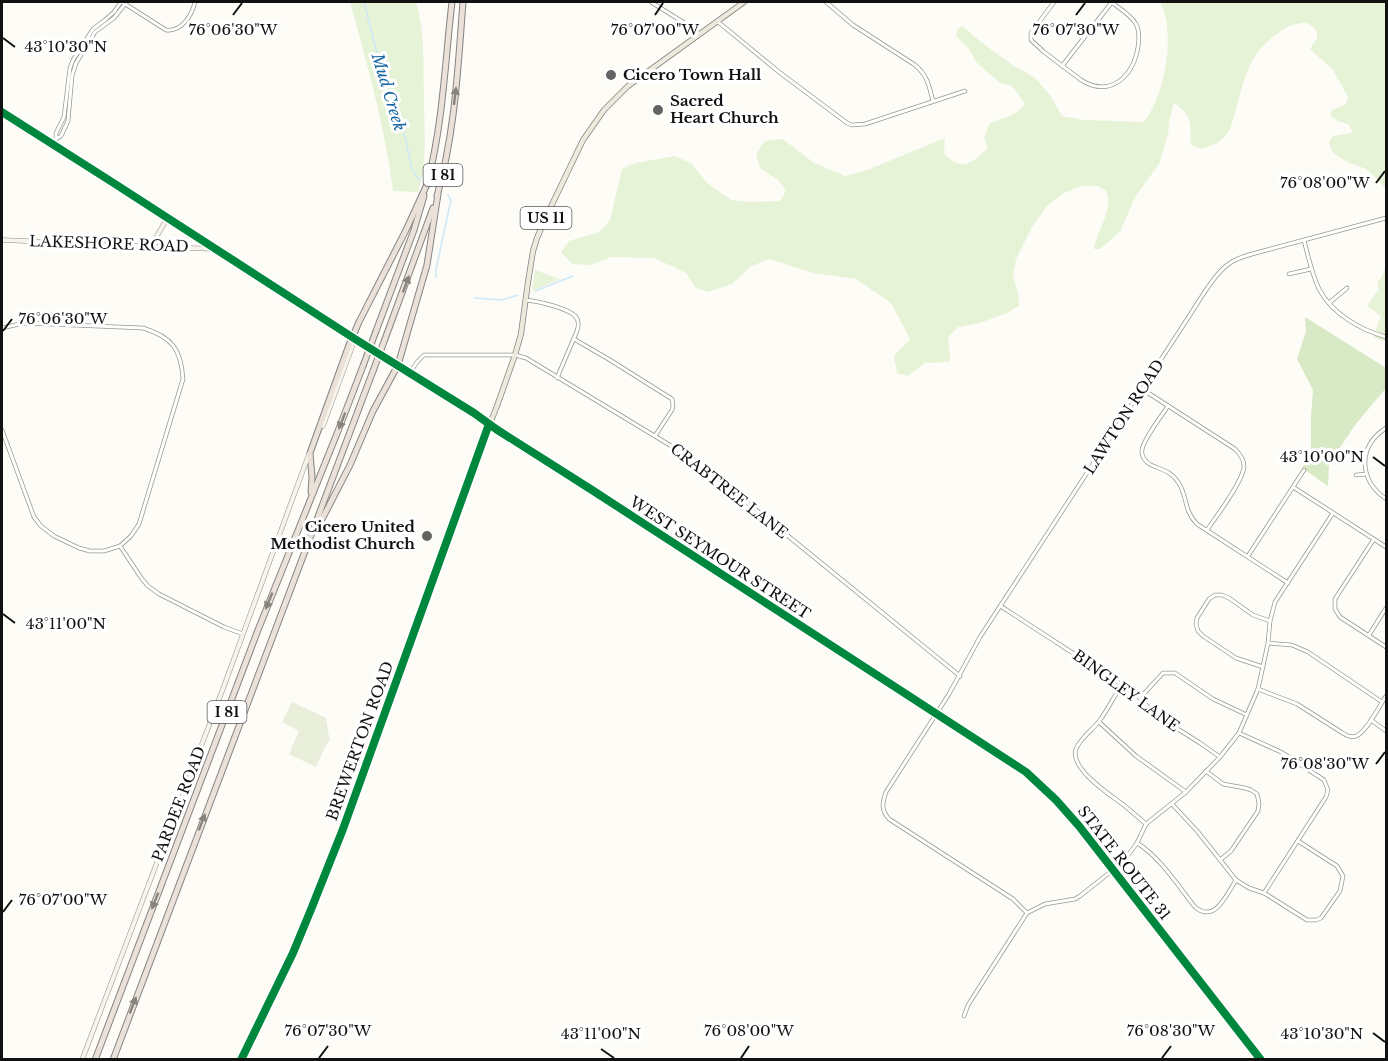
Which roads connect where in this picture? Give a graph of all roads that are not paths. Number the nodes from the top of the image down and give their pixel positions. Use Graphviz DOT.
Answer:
graph roads {
  1 [pos="122,2"];
  2 [pos="195,2"];
  3 [pos="452,2"];
  4 [pos="463,2"];
  5 [pos="651,2"];
  6 [pos="744,2"];
  7 [pos="826,2"];
  8 [pos="1054,2"];
  9 [pos="1112,2"];
  10 [pos="717,21"];
  11 [pos="699,34"];
  12 [pos="1062,66"];
  13 [pos="965,91"];
  14 [pos="933,101"];
  15 [pos="2,112"];
  16 [pos="54,141"];
  17 [pos="429,180"];
  18 [pos="438,195"];
  19 [pos="168,218"];
  20 [pos="1386,218"];
  21 [pos="2,240"];
  22 [pos="1304,240"];
  23 [pos="152,246"];
  24 [pos="216,249"];
  25 [pos="1311,268"];
  26 [pos="1289,274"];
  27 [pos="1347,288"];
  28 [pos="525,300"];
  29 [pos="1329,303"];
  30 [pos="2,328"];
  31 [pos="1386,337"];
  32 [pos="354,339"];
  33 [pos="574,339"];
  34 [pos="515,355"];
  35 [pos="398,365"];
  36 [pos="410,372"];
  37 [pos="557,378"];
  38 [pos="1142,389"];
  39 [pos="1168,405"];
  40 [pos="489,424"];
  41 [pos="1386,428"];
  42 [pos="2,430"];
  43 [pos="655,436"];
  44 [pos="310,456"];
  45 [pos="1304,471"];
  46 [pos="1366,474"];
  47 [pos="1356,475"];
  48 [pos="312,477"];
  49 [pos="302,479"];
  50 [pos="1293,487"];
  51 [pos="1386,499"];
  52 [pos="306,510"];
  53 [pos="1334,513"];
  54 [pos="1207,530"];
  55 [pos="1374,539"];
  56 [pos="309,543"];
  57 [pos="120,546"];
  58 [pos="1386,547"];
  59 [pos="1248,556"];
  60 [pos="1288,583"];
  61 [pos="1001,606"];
  62 [pos="1386,608"];
  63 [pos="1270,621"];
  64 [pos="243,634"];
  65 [pos="1369,635"];
  66 [pos="1268,643"];
  67 [pos="1386,647"];
  68 [pos="1263,667"];
  69 [pos="960,676"];
  70 [pos="1122,685"];
  71 [pos="1258,689"];
  72 [pos="1386,696"];
  73 [pos="1140,698"];
  74 [pos="1382,702"];
  75 [pos="937,713"];
  76 [pos="1247,715"];
  77 [pos="1371,720"];
  78 [pos="1099,722"];
  79 [pos="1386,731"];
  80 [pos="1239,733"];
  81 [pos="1220,757"];
  82 [pos="1206,771"];
  83 [pos="1186,792"];
  84 [pos="1172,804"];
  85 [pos="1146,824"];
  86 [pos="1298,841"];
  87 [pos="1137,843"];
  88 [pos="1220,860"];
  89 [pos="1113,870"];
  90 [pos="1236,880"];
  91 [pos="1263,893"];
  92 [pos="1027,913"];
  93 [pos="964,1016"];
  94 [pos="82,1059"];
  95 [pos="95,1059"];
  96 [pos="113,1059"];
  97 [pos="241,1059"];
  98 [pos="1261,1059"];
  1 -- 2 [label="street"];
  1 -- 16 [label="street"];
  3 -- 17 [label="highway, I 81"];
  18 -- 4 [label="highway, I 81, one-way"];
  5 -- 11 [label="street"];
  6 -- 10 [label="main road, BREWERTON ROAD / US 11"];
  7 -- 14 [label="street"];
  8 -- 12 [label="street"];
  9 -- 12 [label="street"];
  9 -- 12 [label="street"];
  10 -- 11 [label="main road, BREWERTON ROAD / US 11"];
  10 -- 14 [label="street"];
  11 -- 28 [label="main road, BREWERTON ROAD / US 11"];
  13 -- 14 [label="street"];
  15 -- 16 [label="main road"];
  16 -- 19 [label="main road"];
  17 -- 32 [label="highway, PARDEE ROAD"];
  17 -- 52 [label="highway, I 81, one-way, bridge"];
  18 -- 35 [label="highway"];
  56 -- 18 [label="highway, I 81, one-way, bridge"];
  19 -- 23 [label="street"];
  19 -- 24 [label="main road"];
  20 -- 22 [label="street, LAWTON ROAD"];
  21 -- 23 [label="street, LAKESHORE ROAD"];
  22 -- 25 [label="street"];
  22 -- 38 [label="street, LAWTON ROAD"];
  23 -- 24 [label="street, LAKESHORE ROAD"];
  24 -- 32 [label="main road"];
  25 -- 26 [label="street"];
  25 -- 29 [label="street"];
  27 -- 29 [label="street"];
  28 -- 33 [label="street"];
  28 -- 34 [label="main road, BREWERTON ROAD / US 11"];
  29 -- 31 [label="street"];
  30 -- 57 [label="street"];
  32 -- 35 [label="highway, WEST SEYMOUR STREET"];
  32 -- 44 [label="highway, PARDEE ROAD"];
  33 -- 37 [label="street"];
  33 -- 43 [label="street"];
  34 -- 36 [label="street, CRABTREE LANE"];
  34 -- 37 [label="street, CRABTREE LANE"];
  34 -- 40 [label="main road, BREWERTON ROAD / US 11"];
  35 -- 36 [label="highway, WEST SEYMOUR STREET"];
  35 -- 56 [label="highway"];
  36 -- 40 [label="highway, WEST SEYMOUR STREET"];
  37 -- 43 [label="street, CRABTREE LANE"];
  38 -- 39 [label="street"];
  38 -- 61 [label="street, LAWTON ROAD"];
  39 -- 54 [label="street"];
  39 -- 54 [label="street"];
  40 -- 75 [label="highway, WEST SEYMOUR STREET"];
  40 -- 97 [label="main road, BREWERTON ROAD / US 11"];
  41 -- 46 [label="street"];
  42 -- 57 [label="street"];
  43 -- 69 [label="street, CRABTREE LANE"];
  44 -- 48 [label="highway"];
  44 -- 49 [label="street, PARDEE ROAD"];
  45 -- 50 [label="street"];
  46 -- 47 [label="street"];
  46 -- 51 [label="street"];
  48 -- 49 [label="highway"];
  48 -- 52 [label="highway"];
  49 -- 64 [label="street, PARDEE ROAD"];
  50 -- 53 [label="street"];
  50 -- 59 [label="street"];
  52 -- 95 [label="highway, I 81, one-way"];
  53 -- 55 [label="street"];
  53 -- 60 [label="street"];
  54 -- 59 [label="street"];
  55 -- 58 [label="street"];
  55 -- 65 [label="street"];
  96 -- 56 [label="highway, I 81, one-way"];
  57 -- 64 [label="street"];
  59 -- 60 [label="street"];
  60 -- 63 [label="street"];
  61 -- 69 [label="street, LAWTON ROAD"];
  61 -- 70 [label="street, BINGLEY LANE"];
  62 -- 65 [label="street"];
  63 -- 66 [label="street"];
  63 -- 68 [label="street"];
  64 -- 94 [label="street, PARDEE ROAD"];
  65 -- 67 [label="street"];
  66 -- 68 [label="street"];
  66 -- 74 [label="street"];
  68 -- 71 [label="street"];
  69 -- 75 [label="street, LAWTON ROAD"];
  70 -- 73 [label="street, BINGLEY LANE"];
  70 -- 78 [label="street"];
  71 -- 76 [label="street"];
  71 -- 77 [label="street"];
  72 -- 74 [label="street"];
  73 -- 76 [label="street"];
  73 -- 81 [label="street, BINGLEY LANE"];
  74 -- 77 [label="street"];
  75 -- 89 [label="highway, STATE ROUTE 31"];
  75 -- 92 [label="street, LAWTON ROAD"];
  76 -- 80 [label="street"];
  77 -- 79 [label="street"];
  78 -- 83 [label="street"];
  78 -- 85 [label="street"];
  80 -- 81 [label="street"];
  80 -- 86 [label="street"];
  81 -- 82 [label="street"];
  82 -- 83 [label="street"];
  82 -- 88 [label="street"];
  83 -- 84 [label="street"];
  84 -- 85 [label="street"];
  84 -- 88 [label="street"];
  85 -- 87 [label="street"];
  86 -- 91 [label="street"];
  86 -- 91 [label="street"];
  87 -- 89 [label="street"];
  87 -- 90 [label="street"];
  88 -- 90 [label="street"];
  89 -- 92 [label="street"];
  89 -- 98 [label="highway, STATE ROUTE 31"];
  90 -- 91 [label="street"];
  92 -- 93 [label="street"];
}
